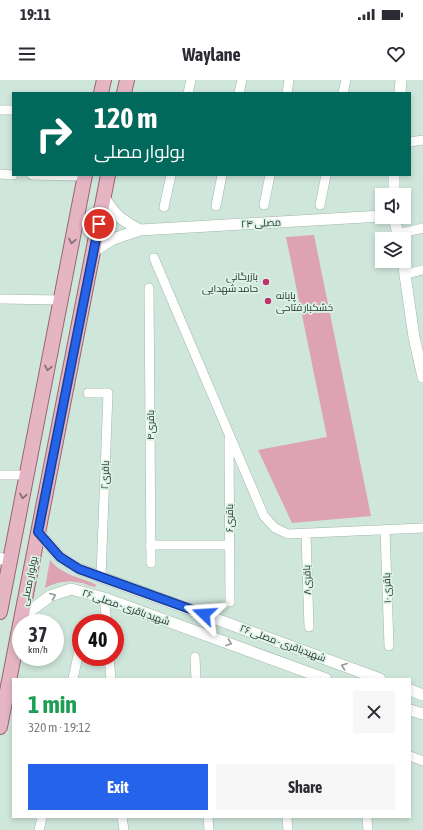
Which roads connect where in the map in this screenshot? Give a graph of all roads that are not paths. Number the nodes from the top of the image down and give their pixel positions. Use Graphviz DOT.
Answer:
graph roads {
  1 [pos="104,80"];
  2 [pos="127,80"];
  3 [pos="191,80"];
  4 [pos="242,80"];
  5 [pos="290,80"];
  6 [pos="346,80"];
  7 [pos="401,80"];
  8 [pos="101,92"];
  9 [pos="124,92"];
  10 [pos="188,92"];
  11 [pos="239,92"];
  12 [pos="287,92"];
  13 [pos="343,92"];
  14 [pos="400,92"];
  15 [pos="0,110"];
  16 [pos="12,110"];
  17 [pos="423,140"];
  18 [pos="411,142"];
  19 [pos="0,174"];
  20 [pos="12,174"];
  21 [pos="85,176"];
  22 [pos="108,176"];
  23 [pos="171,176"];
  24 [pos="222,176"];
  25 [pos="270,176"];
  26 [pos="326,176"];
  27 [pos="394,176"];
  28 [pos="394,188"];
  29 [pos="104,197"];
  30 [pos="264,205"];
  31 [pos="320,205"];
  32 [pos="216,206"];
  33 [pos="164,207"];
  34 [pos="375,216"];
  35 [pos="423,228"];
  36 [pos="140,230"];
  37 [pos="411,232"];
  38 [pos="94,251"];
  39 [pos="154,258"];
  40 [pos="405,268"];
  41 [pos="423,270"];
  42 [pos="406,274"];
  43 [pos="149,288"];
  44 [pos="0,299"];
  45 [pos="61,300"];
  46 [pos="419,336"];
  47 [pos="423,377"];
  48 [pos="88,393"];
  49 [pos="229,434"];
  50 [pos="0,475"];
  51 [pos="27,476"];
  52 [pos="423,528"];
  53 [pos="385,530"];
  54 [pos="38,532"];
  55 [pos="306,534"];
  56 [pos="150,545"];
  57 [pos="229,545"];
  58 [pos="5,560"];
  59 [pos="150,563"];
  60 [pos="101,576"];
  61 [pos="104,598"];
  62 [pos="230,602"];
  63 [pos="0,612"];
  64 [pos="22,614"];
  65 [pos="26,614"];
  66 [pos="105,614"];
  67 [pos="309,627"];
  68 [pos="389,646"];
  69 [pos="195,657"];
  70 [pos="12,665"];
  71 [pos="76,666"];
  72 [pos="110,666"];
  73 [pos="73,678"];
  74 [pos="111,678"];
  75 [pos="196,678"];
  76 [pos="323,678"];
  77 [pos="377,678"];
  78 [pos="411,690"];
  79 [pos="423,695"];
  80 [pos="411,710"];
  81 [pos="423,714"];
  82 [pos="0,727"];
  83 [pos="411,756"];
  84 [pos="423,761"];
  85 [pos="42,818"];
  86 [pos="122,818"];
  87 [pos="208,818"];
  88 [pos="287,818"];
  89 [pos="367,818"];
  90 [pos="39,830"];
  91 [pos="124,830"];
  92 [pos="209,830"];
  93 [pos="288,830"];
  94 [pos="368,830"];
  1 -- 8 [label="main road"];
  2 -- 9 [label="main road"];
  3 -- 10 [label="street"];
  4 -- 11 [label="street"];
  5 -- 12 [label="street"];
  6 -- 13 [label="street"];
  7 -- 14 [label="street"];
  15 -- 16 [label="street"];
  17 -- 18 [label="street"];
  19 -- 20 [label="street"];
  21 -- 45 [label="main road, one-way"];
  22 -- 29 [label="main road, بولوار مصلی"];
  23 -- 33 [label="street"];
  24 -- 32 [label="street"];
  25 -- 30 [label="street"];
  26 -- 31 [label="street"];
  27 -- 28 [label="street"];
  29 -- 36 [label="street"];
  29 -- 38 [label="main road, بولوار مصلی"];
  34 -- 36 [label="street, مصلی ۲۴"];
  35 -- 37 [label="street"];
  36 -- 38 [label="street, مصلی ۲۴"];
  38 -- 54 [label="main road, بولوار مصلی"];
  39 -- 49 [label="street"];
  40 -- 42 [label="street"];
  41 -- 42 [label="street"];
  42 -- 46 [label="street"];
  43 -- 56 [label="street, باقری۴"];
  44 -- 45 [label="street"];
  45 -- 51 [label="main road, one-way"];
  46 -- 47 [label="street"];
  48 -- 60 [label="street, باقری۲"];
  49 -- 55 [label="street"];
  49 -- 57 [label="street, باقری۶"];
  50 -- 51 [label="street"];
  51 -- 58 [label="main road, one-way"];
  52 -- 53 [label="street"];
  53 -- 55 [label="street"];
  53 -- 68 [label="street, باقری ۱۰"];
  54 -- 60 [label="street, شهیدباقری - مصلی ۲۶"];
  54 -- 64 [label="main road, بولوار مصلی"];
  55 -- 67 [label="street, باقری۸"];
  56 -- 57 [label="street"];
  56 -- 59 [label="street, باقری۴"];
  57 -- 62 [label="street, باقری۶"];
  58 -- 63 [label="main road"];
  77 -- 60 [label="street, شهیدباقری - مصلی ۲۶, one-way"];
  65 -- 61 [label="street, شهید باقری - مصلی ۲۶, one-way"];
  61 -- 66 [label="street"];
  61 -- 76 [label="street, شهید باقری - مصلی ۲۶, one-way"];
  69 -- 75 [label="street"];
  70 -- 82 [label="main road, بولوار مصلی"];
  71 -- 73 [label="street"];
  72 -- 74 [label="street"];
  78 -- 79 [label="street"];
  80 -- 81 [label="street"];
  83 -- 84 [label="street"];
  85 -- 90 [label="street"];
  86 -- 91 [label="street"];
  87 -- 92 [label="street"];
  88 -- 93 [label="street"];
  89 -- 94 [label="street"];
}
